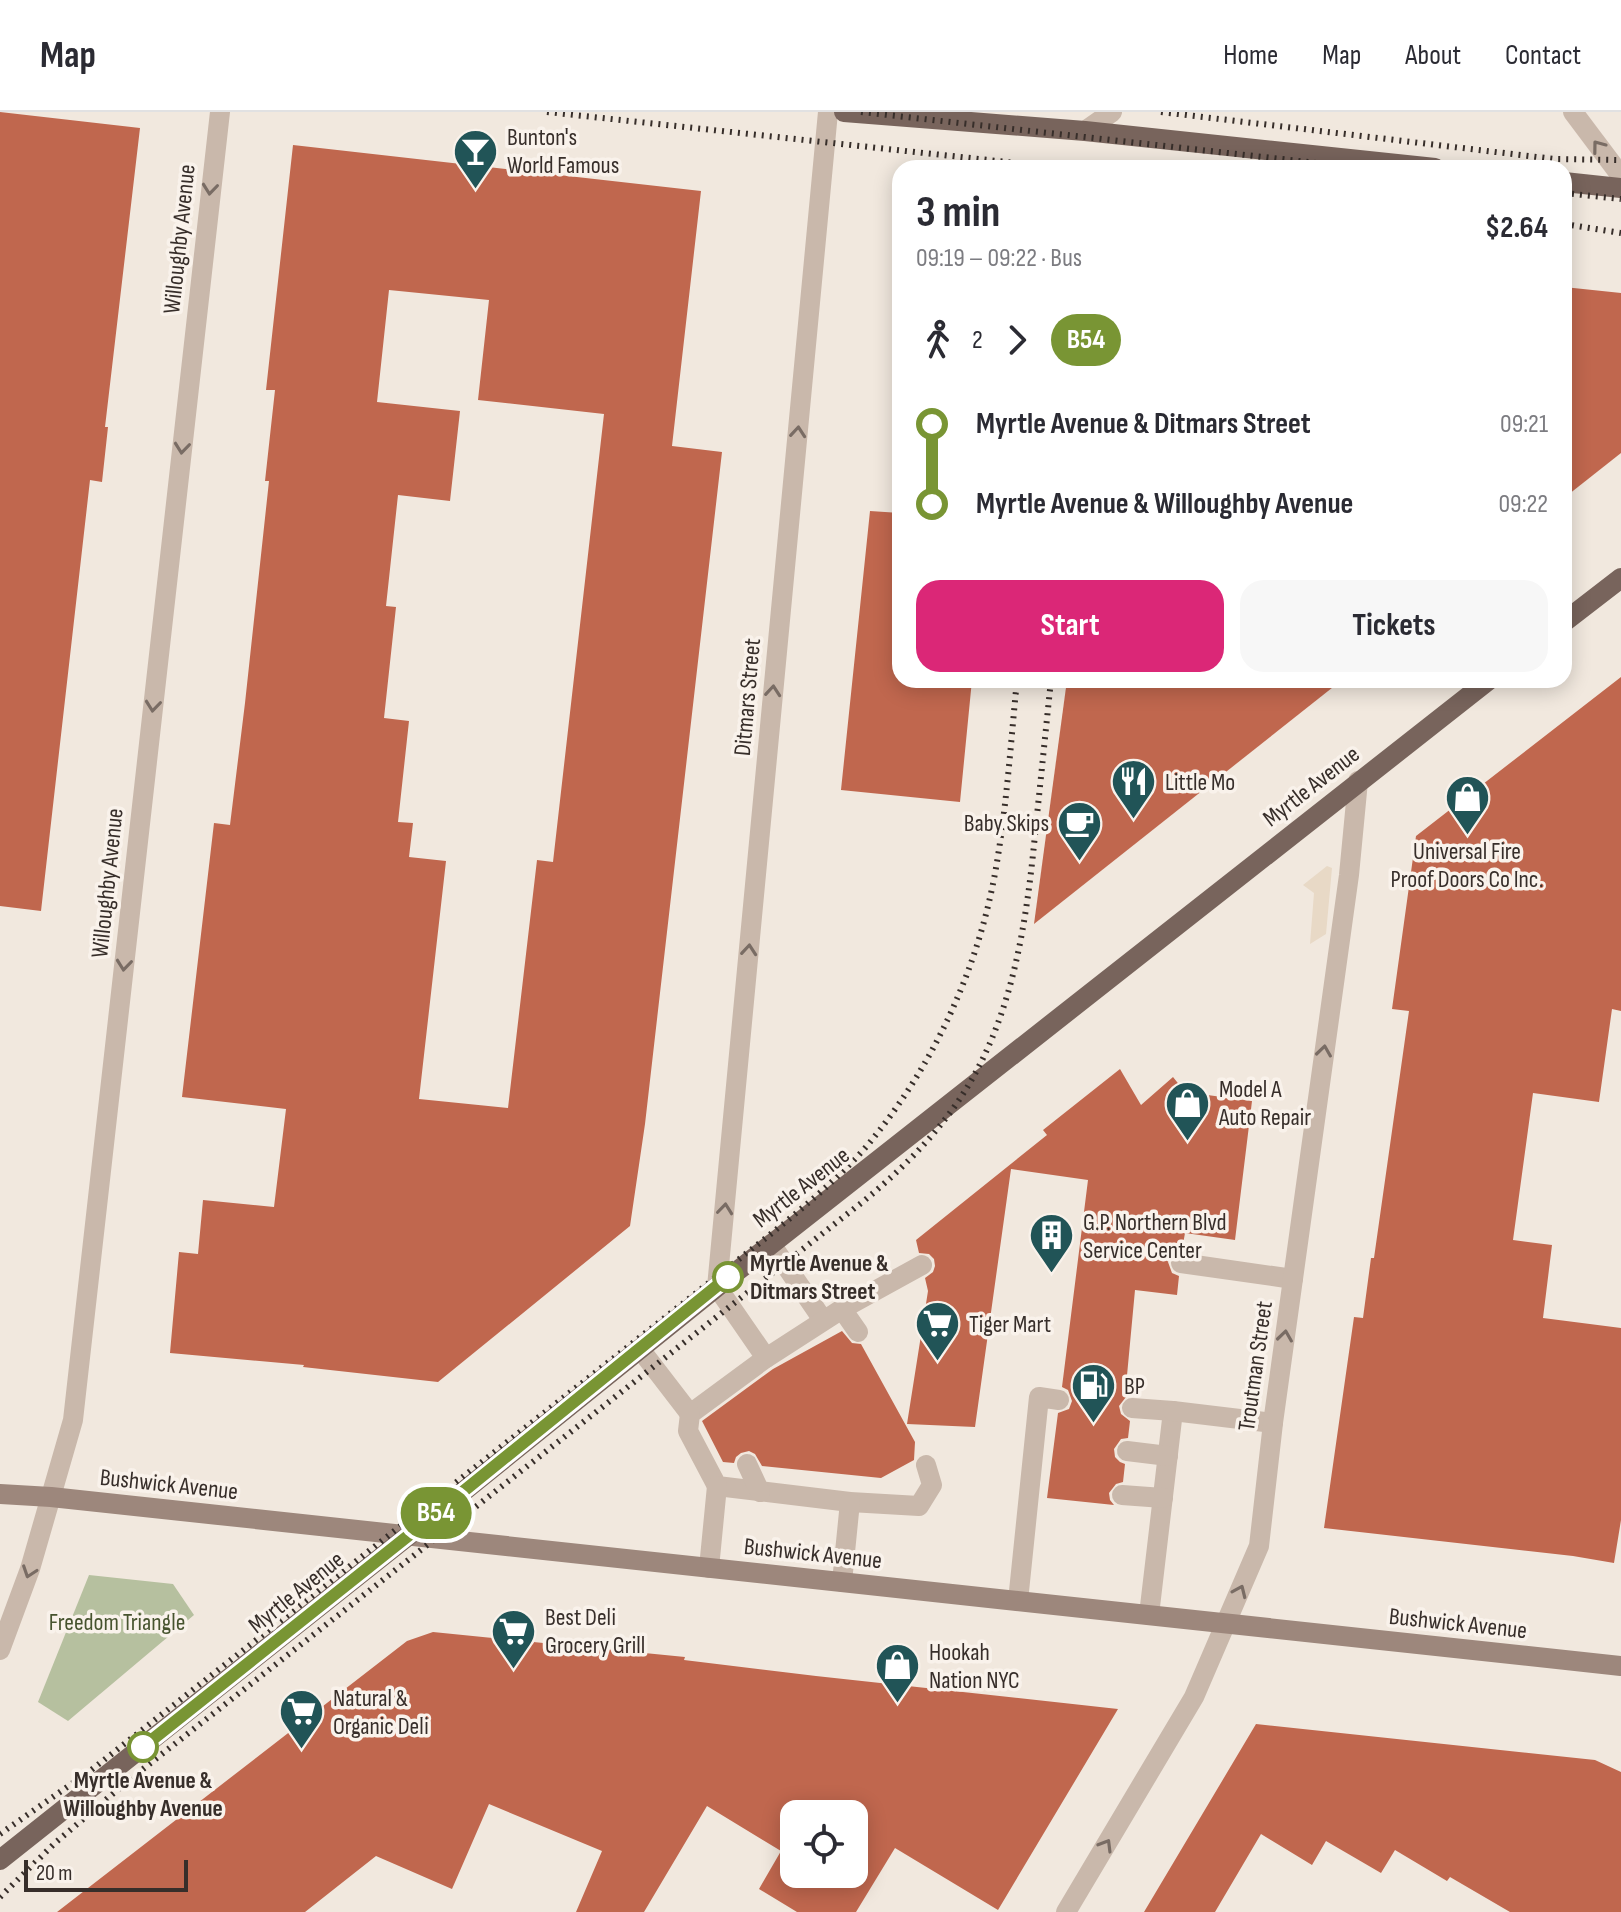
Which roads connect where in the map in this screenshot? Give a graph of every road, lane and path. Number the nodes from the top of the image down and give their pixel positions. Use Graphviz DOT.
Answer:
graph roads {
  1 [pos="220,112"];
  2 [pos="828,112"];
  3 [pos="844,112"];
  4 [pos="1112,112"];
  5 [pos="1573,112"];
  6 [pos="1085,131"];
  7 [pos="1359,160"];
  8 [pos="1621,176"];
  9 [pos="1572,183"];
  10 [pos="1621,188"];
  11 [pos="1621,578"];
  12 [pos="1572,616"];
  13 [pos="1479,688"];
  14 [pos="1358,781"];
  15 [pos="771,1244"];
  16 [pos="1181,1263"];
  17 [pos="922,1265"];
  18 [pos="1293,1279"];
  19 [pos="717,1287"];
  20 [pos="842,1309"];
  21 [pos="823,1320"];
  22 [pos="858,1332"];
  23 [pos="797,1337"];
  24 [pos="640,1349"];
  25 [pos="807,1357"];
  26 [pos="766,1358"];
  27 [pos="1059,1400"];
  28 [pos="1132,1408"];
  29 [pos="1173,1411"];
  30 [pos="690,1414"];
  31 [pos="1273,1423"];
  32 [pos="1127,1451"];
  33 [pos="1168,1456"];
  34 [pos="747,1464"];
  35 [pos="926,1465"];
  36 [pos="798,1477"];
  37 [pos="717,1486"];
  38 [pos="760,1492"];
  39 [pos="0,1494"];
  40 [pos="1122,1495"];
  41 [pos="51,1497"];
  42 [pos="808,1498"];
  43 [pos="1163,1498"];
  44 [pos="850,1502"];
  45 [pos="408,1536"];
  46 [pos="709,1568"];
  47 [pos="842,1582"];
  48 [pos="1018,1601"];
  49 [pos="1149,1615"];
  50 [pos="1225,1623"];
  51 [pos="0,1650"];
  52 [pos="1620,1666"];
  53 [pos="0,1860"];
  54 [pos="1066,1912"];
  1 -- 41 [label="street, Willoughby Avenue, one-way"];
  19 -- 2 [label="street, Ditmars Street, one-way"];
  3 -- 6 [label="main road"];
  4 -- 6 [label="street"];
  8 -- 5 [label="street, one-way"];
  6 -- 7 [label="main road"];
  9 -- 10 [label="main road"];
  11 -- 12 [label="main road"];
  13 -- 14 [label="main road, Myrtle Avenue"];
  14 -- 15 [label="main road, Myrtle Avenue"];
  18 -- 14 [label="street, Troutman Street, one-way"];
  15 -- 19 [label="main road, Myrtle Avenue"];
  15 -- 21 [label="street"];
  16 -- 18 [label="street"];
  17 -- 20 [label="street"];
  31 -- 18 [label="street, Troutman Street, one-way"];
  19 -- 24 [label="main road, Myrtle Avenue"];
  19 -- 26 [label="street"];
  20 -- 21 [label="street"];
  20 -- 22 [label="street"];
  21 -- 23 [label="street"];
  23 -- 25 [label="street"];
  23 -- 26 [label="street"];
  24 -- 30 [label="street"];
  24 -- 45 [label="main road, Myrtle Avenue"];
  26 -- 30 [label="street"];
  27 -- 48 [label="street"];
  28 -- 29 [label="street"];
  29 -- 31 [label="street"];
  29 -- 33 [label="street"];
  30 -- 37 [label="street"];
  50 -- 31 [label="street, Troutman Street, one-way"];
  32 -- 33 [label="street"];
  33 -- 43 [label="street"];
  34 -- 38 [label="street"];
  35 -- 44 [label="street"];
  36 -- 42 [label="street"];
  37 -- 38 [label="street"];
  37 -- 46 [label="street"];
  38 -- 42 [label="street"];
  39 -- 41 [label="main road, Bushwick Avenue"];
  40 -- 43 [label="street"];
  41 -- 45 [label="main road, Bushwick Avenue"];
  41 -- 51 [label="street, Willoughby Avenue, one-way"];
  42 -- 44 [label="street"];
  43 -- 49 [label="street"];
  44 -- 47 [label="street"];
  45 -- 46 [label="main road, Bushwick Avenue"];
  45 -- 53 [label="main road, Myrtle Avenue"];
  46 -- 47 [label="main road, Bushwick Avenue"];
  47 -- 48 [label="main road, Bushwick Avenue"];
  48 -- 49 [label="main road, Bushwick Avenue"];
  49 -- 50 [label="main road, Bushwick Avenue"];
  50 -- 52 [label="main road, Bushwick Avenue"];
  54 -- 50 [label="street, Troutman Street, one-way"];
}
